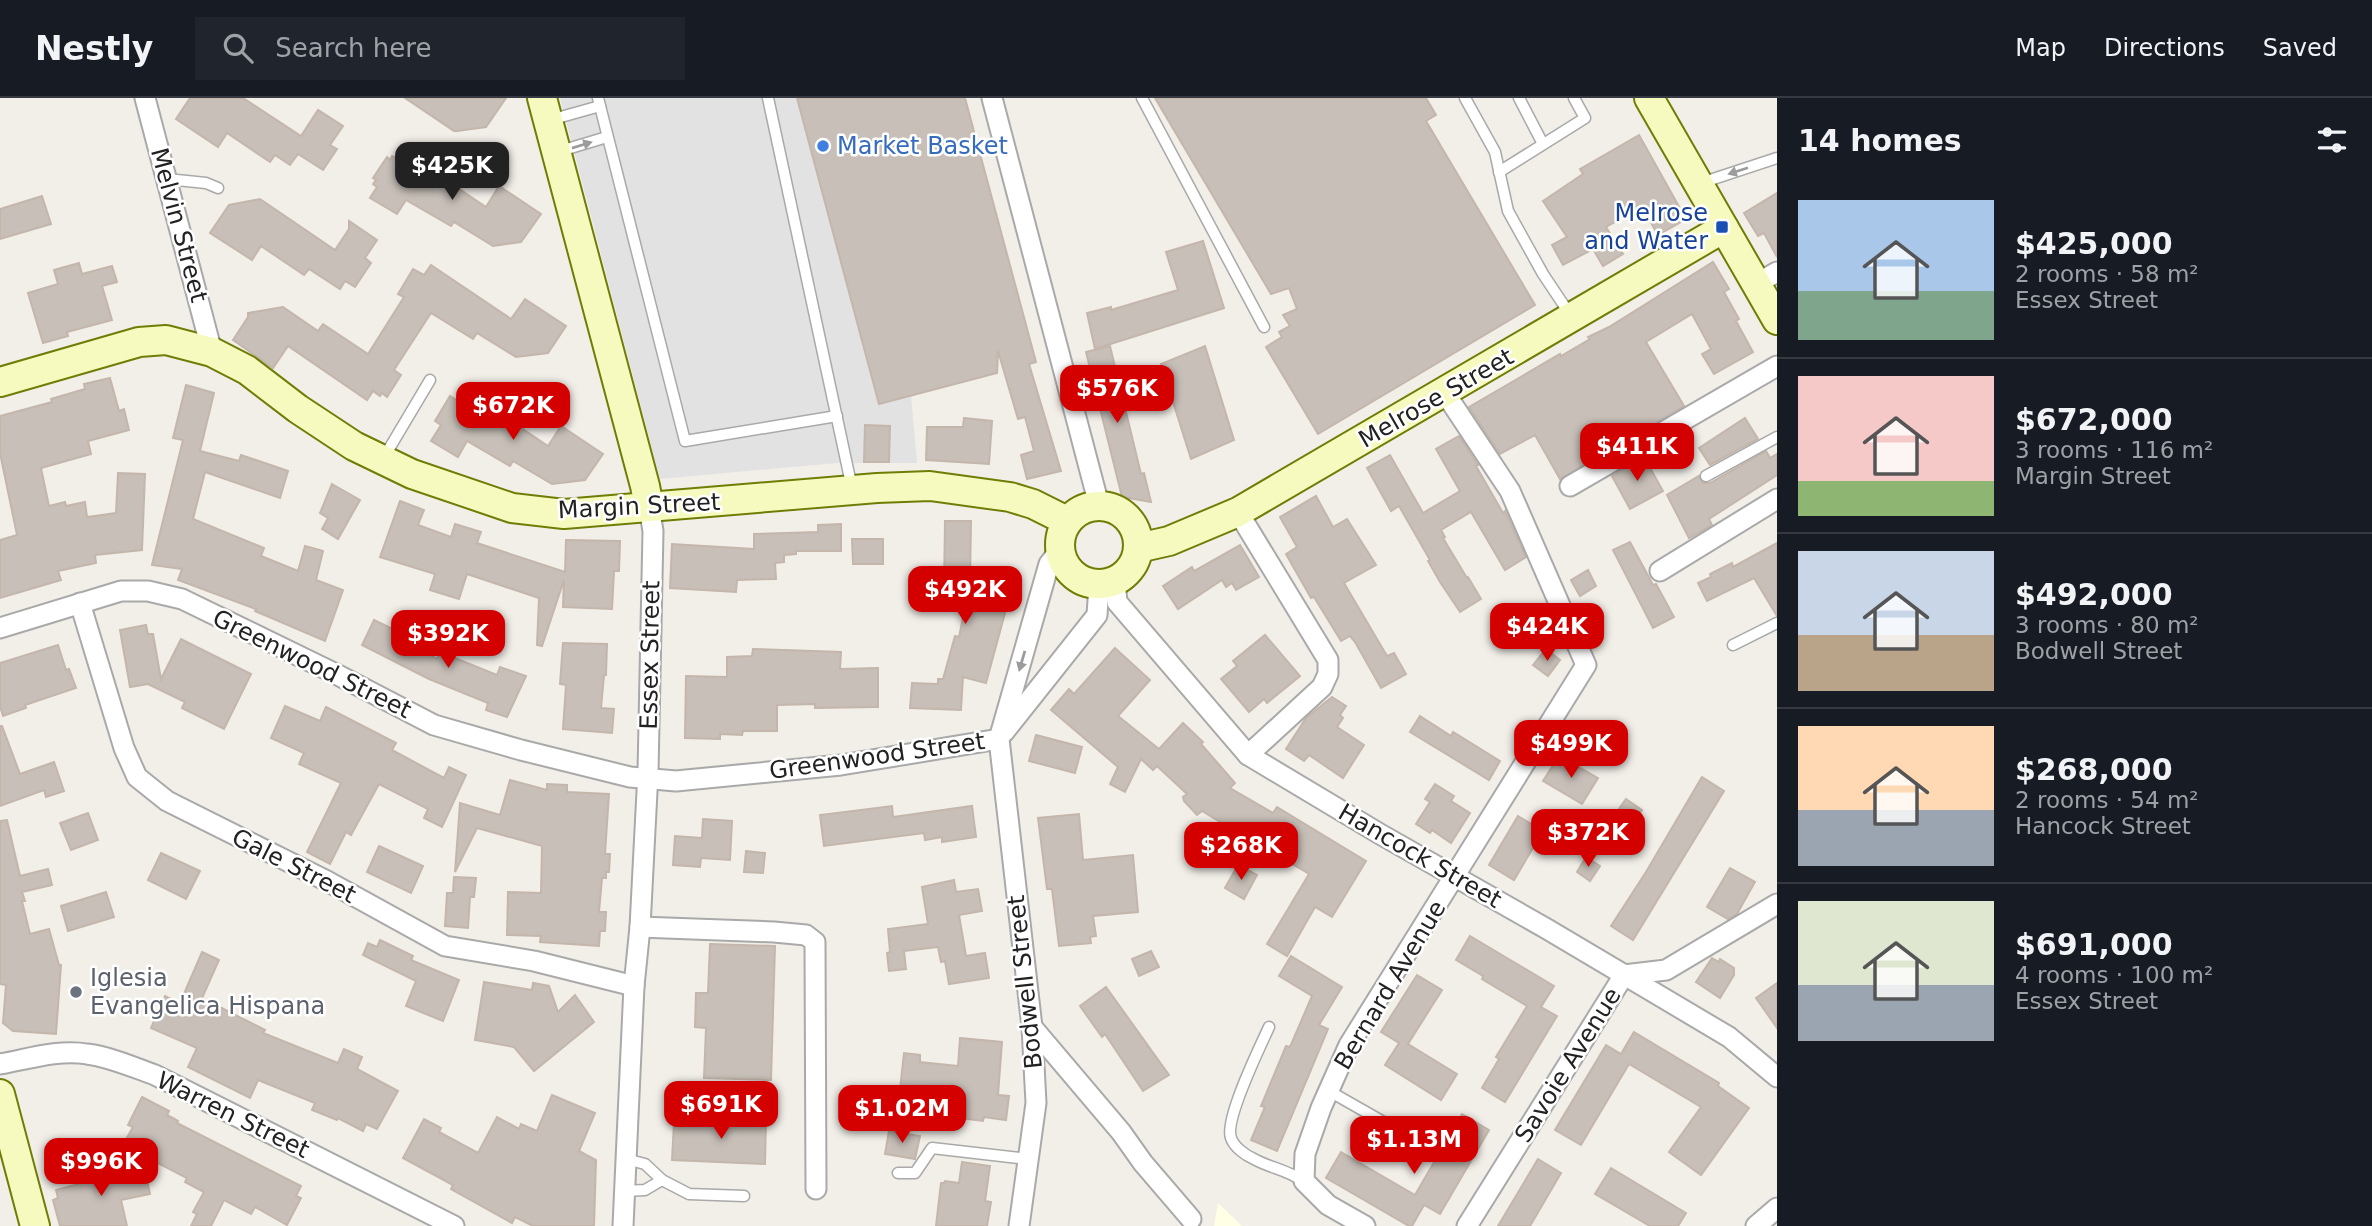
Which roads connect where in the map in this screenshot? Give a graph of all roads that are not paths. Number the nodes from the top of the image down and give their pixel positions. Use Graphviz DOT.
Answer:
graph roads {
  1 [pos="145,98"];
  2 [pos="768,98"];
  3 [pos="992,98"];
  4 [pos="1142,98"];
  5 [pos="1465,98"];
  6 [pos="1519,98"];
  7 [pos="1574,98"];
  8 [pos="1649,98"];
  9 [pos="599,102"];
  10 [pos="545,109"];
  11 [pos="607,137"];
  12 [pos="1543,144"];
  13 [pos="557,152"];
  14 [pos="1777,158"];
  15 [pos="1499,172"];
  16 [pos="167,179"];
  17 [pos="1698,184"];
  18 [pos="218,188"];
  19 [pos="1724,228"];
  20 [pos="1767,278"];
  21 [pos="1572,318"];
  22 [pos="1777,320"];
  23 [pos="1264,327"];
  24 [pos="212,352"];
  25 [pos="1777,366"];
  26 [pos="430,380"];
  27 [pos="0,382"];
  28 [pos="1445,393"];
  29 [pos="837,416"];
  30 [pos="1777,437"];
  31 [pos="383,460"];
  32 [pos="1706,476"];
  33 [pos="1570,486"];
  34 [pos="853,491"];
  35 [pos="1777,499"];
  36 [pos="1099,505"];
  37 [pos="649,507"];
  38 [pos="1238,512"];
  39 [pos="1067,521"];
  40 [pos="1138,548"];
  41 [pos="1059,551"];
  42 [pos="1660,571"];
  43 [pos="1107,583"];
  44 [pos="80,603"];
  45 [pos="1777,623"];
  46 [pos="0,628"];
  47 [pos="1733,645"];
  48 [pos="999,738"];
  49 [pos="1248,755"];
  50 [pos="647,778"];
  51 [pos="1455,877"];
  52 [pos="1777,904"];
  53 [pos="640,928"];
  54 [pos="1624,975"];
  55 [pos="634,986"];
  56 [pos="1032,1027"];
  57 [pos="1269,1027"];
  58 [pos="0,1064"];
  59 [pos="1777,1077"];
  60 [pos="1329,1091"];
  61 [pos="0,1094"];
  62 [pos="1415,1139"];
  63 [pos="1028,1159"];
  64 [pos="626,1160"];
  65 [pos="898,1173"];
  66 [pos="662,1180"];
  67 [pos="1304,1181"];
  68 [pos="816,1189"];
  69 [pos="625,1191"];
  70 [pos="744,1196"];
  71 [pos="1777,1208"];
  72 [pos="1191,1219"];
  73 [pos="35,1226"];
  74 [pos="454,1226"];
  75 [pos="623,1226"];
  76 [pos="1020,1226"];
  77 [pos="1365,1226"];
  78 [pos="1467,1226"];
  79 [pos="1756,1226"];
  1 -- 16 [label="street, Melvin Street"];
  2 -- 29 [label="lane"];
  3 -- 36 [label="street"];
  4 -- 23 [label="lane"];
  5 -- 15 [label="lane"];
  6 -- 12 [label="lane"];
  7 -- 12 [label="lane"];
  8 -- 17 [label="street"];
  9 -- 10 [label="lane"];
  9 -- 11 [label="lane"];
  10 -- 13 [label="street, Essex Street"];
  13 -- 11 [label="lane, one-way"];
  11 -- 29 [label="lane"];
  12 -- 15 [label="lane"];
  13 -- 37 [label="street, Essex Street"];
  14 -- 17 [label="lane, one-way"];
  15 -- 21 [label="lane"];
  16 -- 18 [label="lane"];
  16 -- 24 [label="street, Melvin Street"];
  17 -- 19 [label="street"];
  19 -- 20 [label="street"];
  19 -- 21 [label="street, Melrose Street"];
  20 -- 22 [label="street"];
  21 -- 28 [label="street, Melrose Street"];
  24 -- 27 [label="street, Margin Street"];
  24 -- 31 [label="street, Margin Street"];
  25 -- 33 [label="street"];
  26 -- 31 [label="lane"];
  28 -- 38 [label="street, Melrose Street"];
  28 -- 51 [label="street, Bernard Avenue"];
  29 -- 34 [label="lane"];
  30 -- 32 [label="lane"];
  31 -- 37 [label="street, Margin Street"];
  34 -- 37 [label="street, Margin Street"];
  34 -- 39 [label="street, Margin Street"];
  35 -- 42 [label="street"];
  36 -- 39 [label="street"];
  36 -- 40 [label="street"];
  37 -- 50 [label="street, Essex Street"];
  38 -- 40 [label="street, Melrose Street"];
  38 -- 49 [label="street"];
  39 -- 41 [label="street"];
  40 -- 43 [label="street"];
  41 -- 43 [label="street"];
  41 -- 48 [label="street, Bodwell Street, one-way"];
  43 -- 48 [label="street"];
  43 -- 49 [label="street, Hancock Street"];
  44 -- 46 [label="street, Greenwood Street"];
  44 -- 50 [label="street, Greenwood Street"];
  44 -- 55 [label="street, Gale Street"];
  45 -- 47 [label="lane"];
  48 -- 50 [label="street, Greenwood Street"];
  48 -- 56 [label="street, Bodwell Street"];
  49 -- 51 [label="street, Hancock Street"];
  50 -- 53 [label="street, Essex Street"];
  51 -- 54 [label="street, Hancock Street"];
  51 -- 60 [label="street, Bernard Avenue"];
  52 -- 54 [label="street"];
  53 -- 55 [label="street, Essex Street"];
  53 -- 68 [label="street"];
  54 -- 59 [label="street, Hancock Street"];
  54 -- 78 [label="street, Savoie Avenue"];
  55 -- 64 [label="street, Essex Street"];
  56 -- 63 [label="street, Bodwell Street"];
  56 -- 72 [label="street"];
  57 -- 67 [label="lane"];
  58 -- 74 [label="street, Warren Street"];
  60 -- 62 [label="lane"];
  60 -- 67 [label="street, Bernard Avenue"];
  61 -- 73 [label="street"];
  63 -- 65 [label="lane"];
  63 -- 76 [label="street, Bodwell Street"];
  64 -- 66 [label="lane"];
  64 -- 69 [label="street, Essex Street"];
  66 -- 69 [label="lane"];
  66 -- 70 [label="lane"];
  67 -- 77 [label="street"];
  69 -- 75 [label="street, Essex Street"];
  71 -- 79 [label="street"];
}
